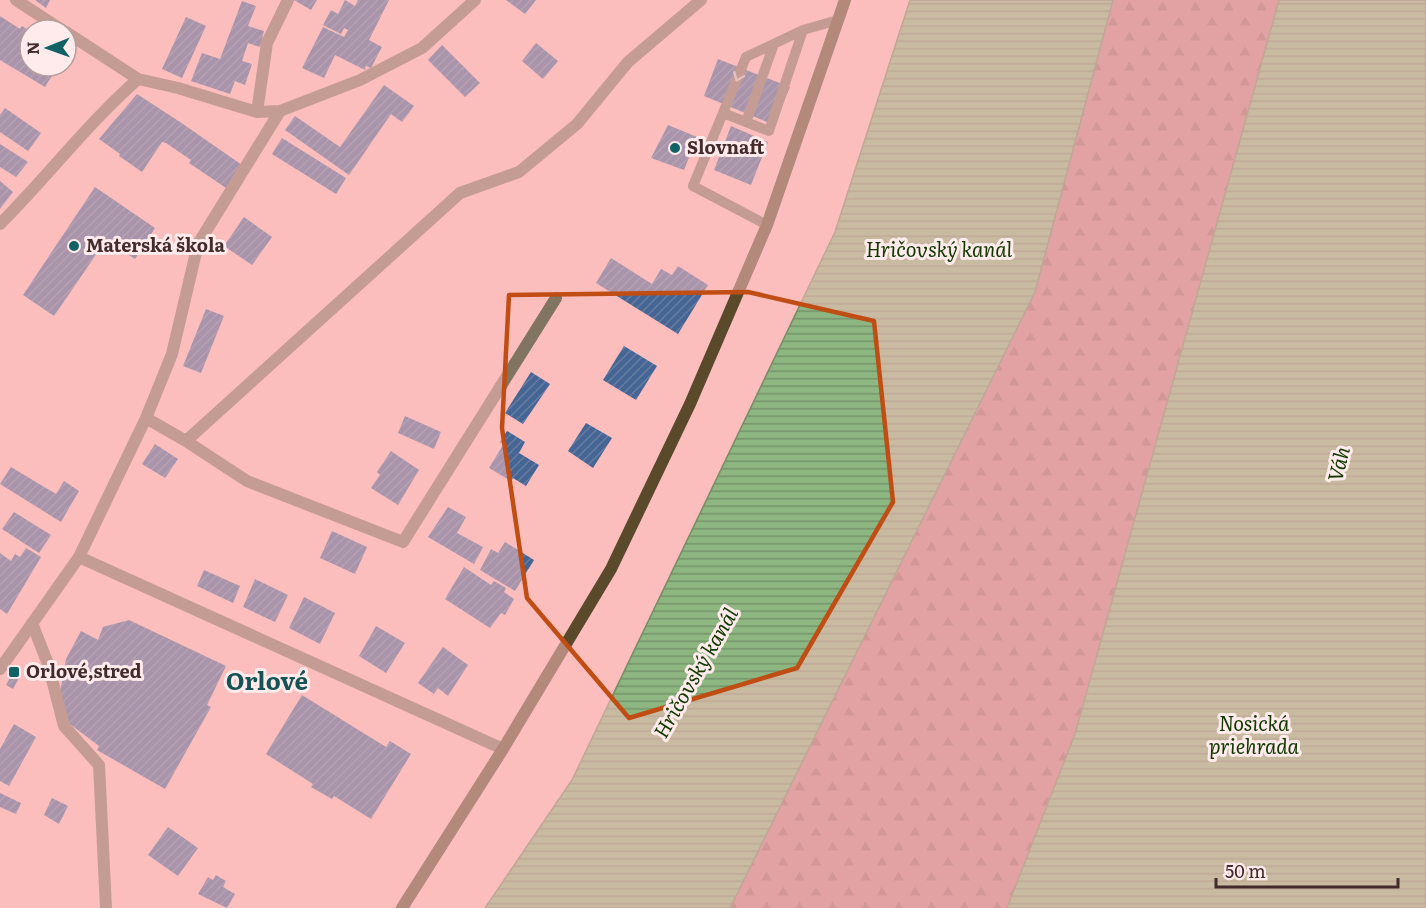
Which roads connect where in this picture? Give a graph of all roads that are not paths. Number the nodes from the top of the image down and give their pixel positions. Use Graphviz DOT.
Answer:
graph roads {
  1 [pos="16,0"];
  2 [pos="288,0"];
  3 [pos="475,0"];
  4 [pos="701,0"];
  5 [pos="844,0"];
  6 [pos="44,18"];
  7 [pos="838,20"];
  8 [pos="803,30"];
  9 [pos="78,41"];
  10 [pos="774,44"];
  11 [pos="138,79"];
  12 [pos="280,111"];
  13 [pos="257,112"];
  14 [pos="723,113"];
  15 [pos="746,122"];
  16 [pos="0,224"];
  17 [pos="768,225"];
  18 [pos="556,298"];
  19 [pos="146,418"];
  20 [pos="186,441"];
  21 [pos="79,557"];
  22 [pos="32,624"];
  23 [pos="0,669"];
  24 [pos="503,749"];
  25 [pos="106,908"];
  26 [pos="402,908"];
  1 -- 6 [label="street"];
  2 -- 13 [label="street"];
  3 -- 12 [label="street"];
  4 -- 20 [label="street"];
  5 -- 7 [label="main road"];
  7 -- 8 [label="lane"];
  7 -- 17 [label="main road"];
  8 -- 10 [label="lane"];
  8 -- 15 [label="lane"];
  9 -- 11 [label="street"];
  10 -- 14 [label="lane, one-way"];
  10 -- 15 [label="lane"];
  11 -- 13 [label="street"];
  11 -- 16 [label="street"];
  12 -- 13 [label="street"];
  12 -- 19 [label="street"];
  14 -- 15 [label="lane"];
  14 -- 17 [label="lane"];
  17 -- 24 [label="main road"];
  18 -- 20 [label="street"];
  19 -- 20 [label="street"];
  19 -- 21 [label="street"];
  21 -- 22 [label="street"];
  21 -- 24 [label="street"];
  22 -- 23 [label="street"];
  22 -- 25 [label="street"];
  24 -- 26 [label="main road"];
}
